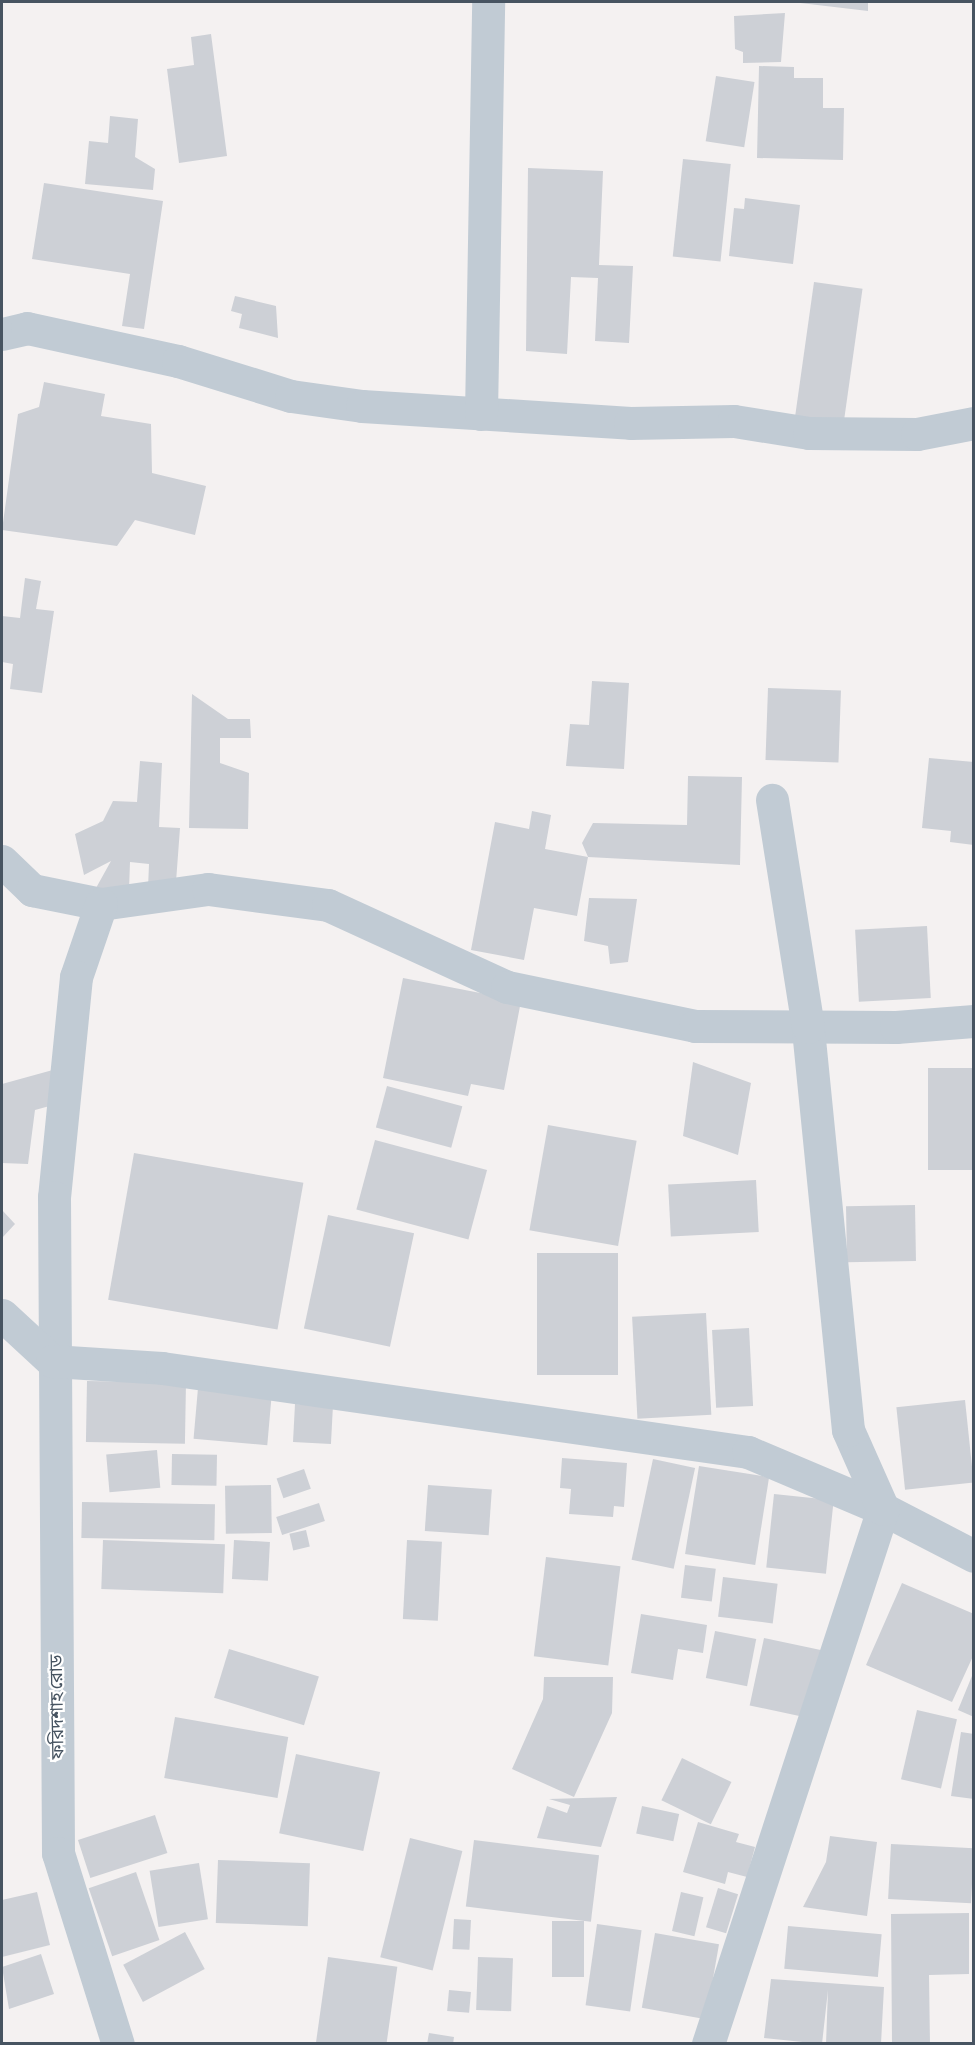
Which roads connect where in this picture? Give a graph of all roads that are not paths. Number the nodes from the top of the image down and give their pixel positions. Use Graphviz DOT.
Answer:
graph roads {
  1 [pos="488,2"];
  2 [pos="2,334"];
  3 [pos="481,414"];
  4 [pos="974,423"];
  5 [pos="772,800"];
  6 [pos="2,861"];
  7 [pos="101,904"];
  8 [pos="974,1021"];
  9 [pos="808,1027"];
  10 [pos="2,1315"];
  11 [pos="52,1361"];
  12 [pos="883,1509"];
  13 [pos="974,1556"];
  14 [pos="118,2043"];
  15 [pos="708,2043"];
  1 -- 3 [label="street"];
  2 -- 3 [label="street"];
  3 -- 4 [label="street"];
  5 -- 9 [label="street"];
  6 -- 7 [label="street"];
  7 -- 9 [label="street"];
  7 -- 11 [label="street, ফরিদশাহ রোড"];
  8 -- 9 [label="street"];
  9 -- 12 [label="street"];
  10 -- 11 [label="street"];
  11 -- 12 [label="street"];
  11 -- 14 [label="street, ফরিদশাহ রোড"];
  12 -- 13 [label="street"];
  12 -- 15 [label="street"];
}
